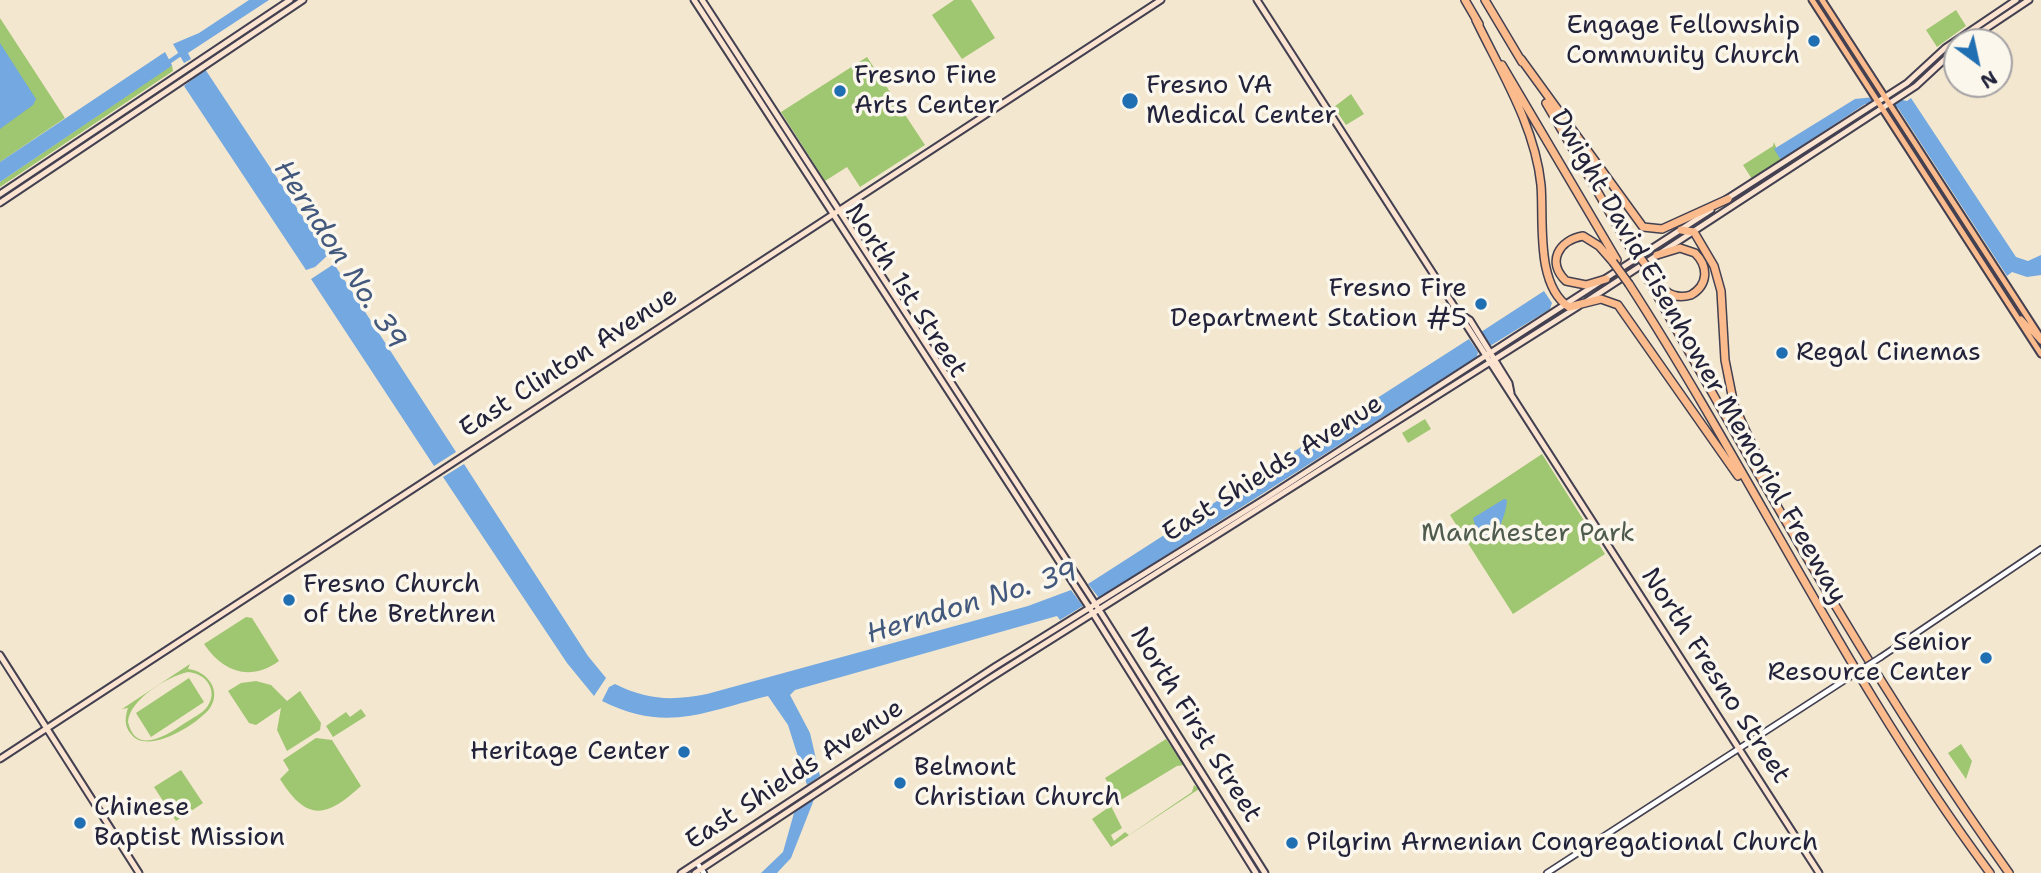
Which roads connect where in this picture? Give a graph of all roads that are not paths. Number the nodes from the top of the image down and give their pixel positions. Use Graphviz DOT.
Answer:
graph roads {
  1 [pos="290,0"];
  2 [pos="303,0"];
  3 [pos="694,0"];
  4 [pos="702,0"];
  5 [pos="1161,0"];
  6 [pos="1257,0"];
  7 [pos="1465,0"];
  8 [pos="1485,0"];
  9 [pos="1812,0"];
  10 [pos="1822,0"];
  11 [pos="2016,0"];
  12 [pos="2029,0"];
  13 [pos="263,17"];
  14 [pos="1987,28"];
  15 [pos="226,51"];
  16 [pos="1521,59"];
  17 [pos="1943,61"];
  18 [pos="1503,70"];
  19 [pos="1887,100"];
  20 [pos="1880,105"];
  21 [pos="128,107"];
  22 [pos="103,134"];
  23 [pos="0,194"];
  24 [pos="1728,198"];
  25 [pos="0,203"];
  26 [pos="835,212"];
  27 [pos="1681,230"];
  28 [pos="1694,232"];
  29 [pos="1657,255"];
  30 [pos="870,260"];
  31 [pos="1615,261"];
  32 [pos="869,271"];
  33 [pos="1647,272"];
  34 [pos="1606,279"];
  35 [pos="1565,305"];
  36 [pos="1578,307"];
  37 [pos="2012,309"];
  38 [pos="2041,339"];
  39 [pos="2041,354"];
  40 [pos="1488,356"];
  41 [pos="1493,363"];
  42 [pos="1453,378"];
  43 [pos="1424,407"];
  44 [pos="1033,522"];
  45 [pos="1790,525"];
  46 [pos="1776,532"];
  47 [pos="2041,550"];
  48 [pos="1060,551"];
  49 [pos="1083,592"];
  50 [pos="1088,600"];
  51 [pos="1095,610"];
  52 [pos="0,655"];
  53 [pos="1135,681"];
  54 [pos="1155,699"];
  55 [pos="47,728"];
  56 [pos="1739,749"];
  57 [pos="0,758"];
  58 [pos="831,775"];
  59 [pos="819,791"];
  60 [pos="804,792"];
  61 [pos="776,819"];
  62 [pos="697,863"];
  63 [pos="703,871"];
  64 [pos="139,873"];
  65 [pos="681,873"];
  66 [pos="695,873"];
  67 [pos="1256,873"];
  68 [pos="1265,873"];
  69 [pos="1547,873"];
  70 [pos="1819,873"];
  71 [pos="1990,873"];
  72 [pos="2009,873"];
  1 -- 13 [label="main road"];
  2 -- 15 [label="main road"];
  3 -- 26 [label="main road, North 1st Street"];
  4 -- 26 [label="main road, North 1st Street"];
  5 -- 26 [label="main road, East Clinton Avenue"];
  6 -- 40 [label="main road, North Fresno Street"];
  7 -- 18 [label="highway"];
  8 -- 16 [label="highway, Dwight David Eisenhower Memorial Freeway"];
  9 -- 20 [label="main road"];
  10 -- 19 [label="main road"];
  11 -- 19 [label="main road"];
  12 -- 14 [label="main road"];
  13 -- 15 [label="main road"];
  13 -- 21 [label="main road"];
  15 -- 22 [label="main road"];
  16 -- 24 [label="highway"];
  16 -- 33 [label="highway, Dwight David Eisenhower Memorial Freeway, bridge"];
  17 -- 19 [label="main road"];
  18 -- 31 [label="highway, Dwight David Eisenhower Memorial Freeway"];
  18 -- 35 [label="highway"];
  19 -- 20 [label="main road, East Shields Avenue"];
  19 -- 38 [label="main road"];
  20 -- 24 [label="main road, East Shields Avenue"];
  20 -- 28 [label="main road, East Shields Avenue"];
  20 -- 37 [label="main road"];
  21 -- 22 [label="main road"];
  21 -- 23 [label="main road"];
  22 -- 25 [label="main road"];
  24 -- 27 [label="main road, East Shields Avenue"];
  26 -- 30 [label="main road, North 1st Street"];
  26 -- 32 [label="main road, North 1st Street"];
  26 -- 55 [label="main road, East Clinton Avenue"];
  27 -- 28 [label="highway"];
  27 -- 34 [label="main road, East Shields Avenue"];
  28 -- 29 [label="main road, East Shields Avenue"];
  28 -- 45 [label="highway"];
  29 -- 33 [label="highway"];
  29 -- 36 [label="main road, East Shields Avenue"];
  30 -- 32 [label="main road"];
  30 -- 48 [label="main road, North 1st Street"];
  31 -- 34 [label="highway"];
  31 -- 46 [label="highway, Dwight David Eisenhower Memorial Freeway, bridge"];
  32 -- 44 [label="main road, North 1st Street"];
  33 -- 45 [label="highway, Dwight David Eisenhower Memorial Freeway"];
  34 -- 35 [label="main road, East Shields Avenue"];
  35 -- 36 [label="highway"];
  35 -- 40 [label="main road, East Shields Avenue"];
  36 -- 41 [label="main road, East Shields Avenue"];
  36 -- 46 [label="highway"];
  37 -- 38 [label="main road"];
  37 -- 39 [label="main road"];
  40 -- 41 [label="main road, North Fresno Street"];
  40 -- 42 [label="main road, East Shields Avenue"];
  41 -- 43 [label="main road, East Shields Avenue"];
  41 -- 56 [label="main road, North Fresno Street"];
  42 -- 43 [label="main road"];
  42 -- 51 [label="main road, East Shields Avenue"];
  43 -- 51 [label="main road, East Shields Avenue"];
  44 -- 48 [label="main road"];
  44 -- 49 [label="main road, North 1st Street"];
  45 -- 72 [label="highway, Dwight David Eisenhower Memorial Freeway"];
  46 -- 71 [label="highway, Dwight David Eisenhower Memorial Freeway"];
  47 -- 56 [label="street, bridge"];
  48 -- 49 [label="main road, North 1st Street"];
  49 -- 50 [label="main road, North 1st Street"];
  50 -- 51 [label="main road, North First Street"];
  51 -- 53 [label="main road, North First Street"];
  51 -- 54 [label="main road, North First Street"];
  51 -- 58 [label="main road, East Shields Avenue"];
  51 -- 59 [label="main road, East Shields Avenue"];
  52 -- 55 [label="main road"];
  53 -- 54 [label="main road"];
  53 -- 67 [label="main road, North First Street"];
  54 -- 68 [label="main road, North First Street"];
  55 -- 57 [label="main road, East Clinton Avenue"];
  55 -- 64 [label="main road"];
  56 -- 69 [label="street"];
  56 -- 70 [label="main road, North Fresno Street"];
  58 -- 59 [label="main road"];
  58 -- 60 [label="main road, East Shields Avenue"];
  59 -- 61 [label="main road, East Shields Avenue"];
  60 -- 61 [label="main road"];
  60 -- 62 [label="main road, East Shields Avenue"];
  61 -- 63 [label="main road, East Shields Avenue"];
  62 -- 63 [label="street"];
  62 -- 65 [label="main road, East Shields Avenue"];
  63 -- 66 [label="main road, East Shields Avenue"];
}
